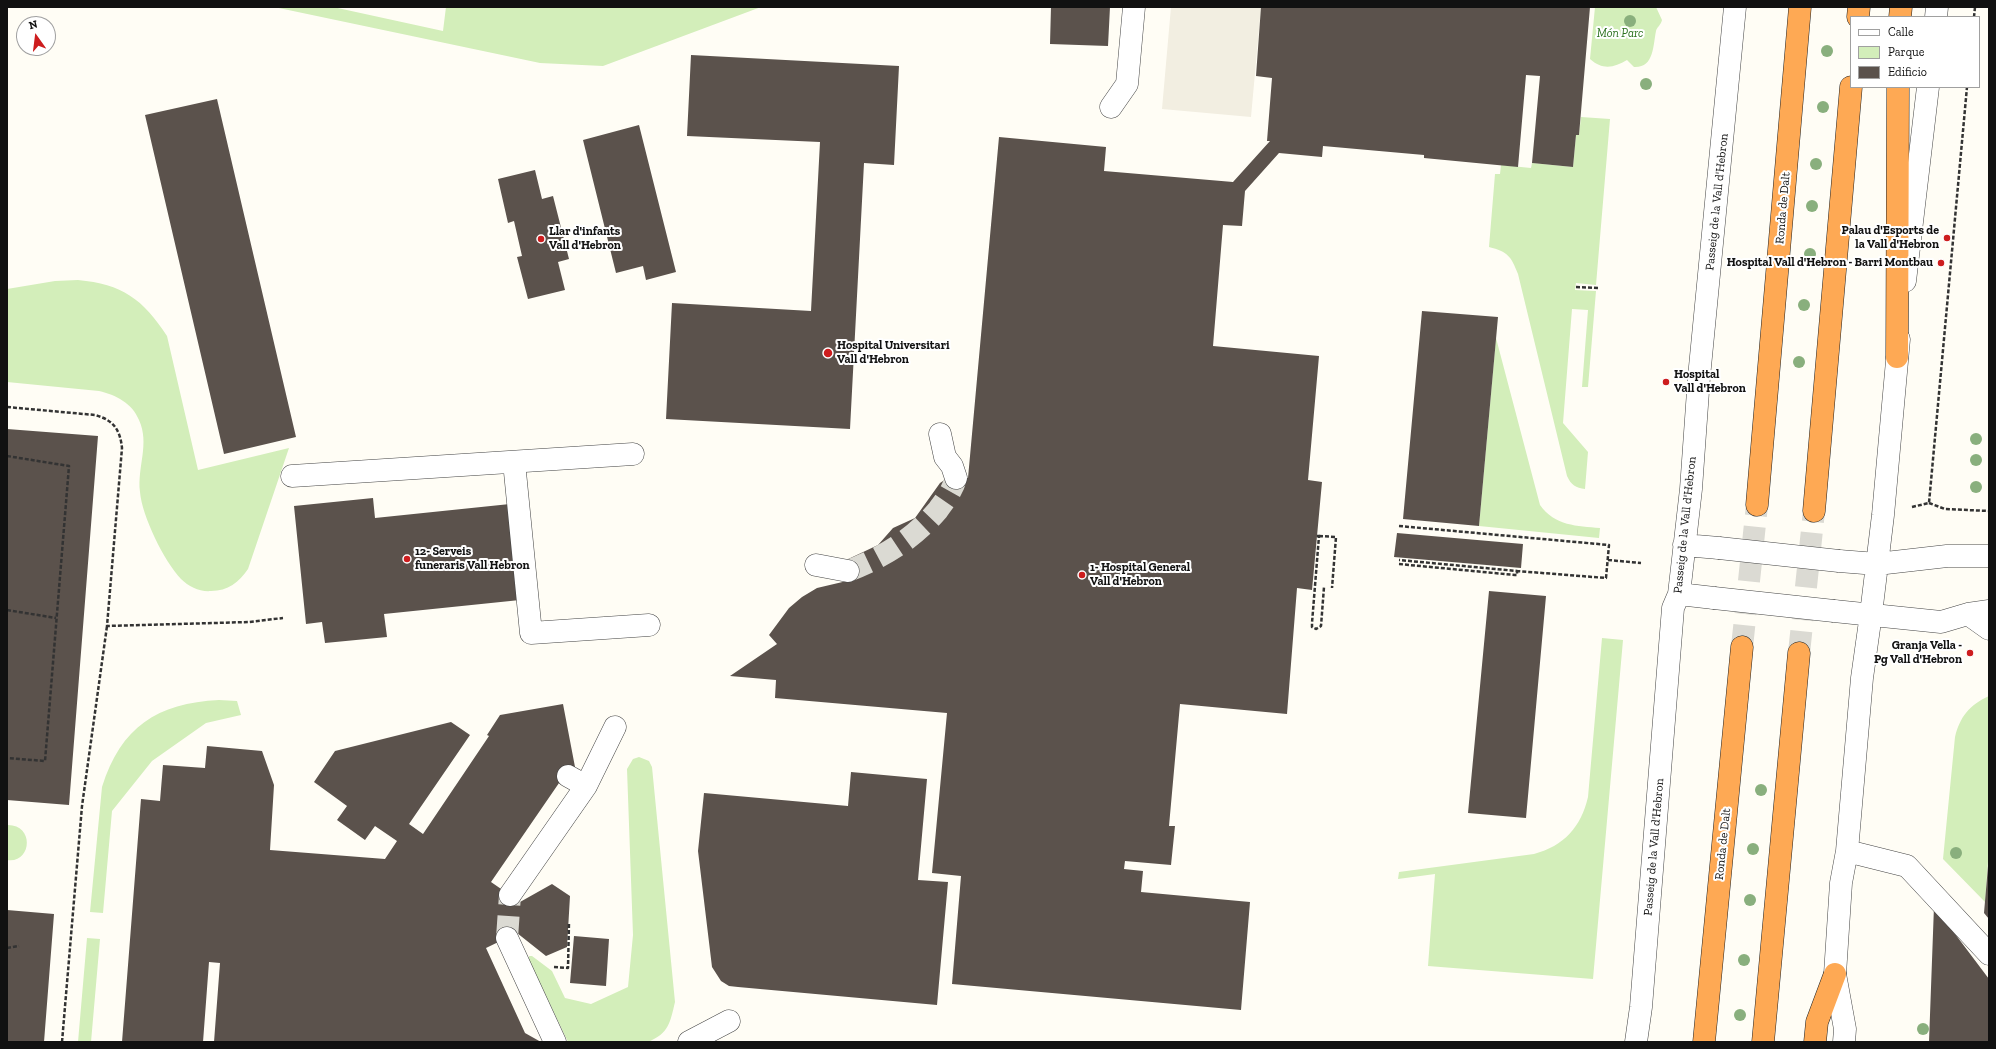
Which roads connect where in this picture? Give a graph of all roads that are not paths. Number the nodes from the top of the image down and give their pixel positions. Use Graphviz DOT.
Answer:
graph roads {
  1 [pos="1134,7"];
  2 [pos="1735,7"];
  3 [pos="1800,7"];
  4 [pos="1851,88"];
  5 [pos="1898,88"];
  6 [pos="1928,88"];
  7 [pos="1111,107"];
  8 [pos="1897,357"];
  9 [pos="940,434"];
  10 [pos="633,454"];
  11 [pos="514,462"];
  12 [pos="292,476"];
  13 [pos="956,478"];
  14 [pos="1757,506"];
  15 [pos="1814,511"];
  16 [pos="1684,545"];
  17 [pos="1989,556"];
  18 [pos="1877,564"];
  19 [pos="816,565"];
  20 [pos="848,571"];
  21 [pos="1679,594"];
  22 [pos="1989,611"];
  23 [pos="1871,614"];
  24 [pos="1968,614"];
  25 [pos="649,625"];
  26 [pos="1989,629"];
  27 [pos="1742,647"];
  28 [pos="1800,653"];
  29 [pos="615,727"];
  30 [pos="1847,851"];
  31 [pos="510,895"];
  32 [pos="507,938"];
  33 [pos="1989,954"];
  34 [pos="1835,974"];
  35 [pos="728,1021"];
  36 [pos="555,1042"];
  37 [pos="689,1042"];
  38 [pos="1636,1042"];
  39 [pos="1704,1042"];
  40 [pos="1762,1042"];
  41 [pos="1815,1042"];
  42 [pos="1844,1042"];
  1 -- 7 [label="street"];
  2 -- 16 [label="street, Passeig de la Vall d'Hebron"];
  3 -- 14 [label="highway, Ronda de Dalt"];
  4 -- 15 [label="highway"];
  5 -- 8 [label="highway"];
  6 -- 8 [label="street"];
  8 -- 18 [label="street"];
  9 -- 13 [label="street"];
  10 -- 11 [label="street"];
  11 -- 12 [label="street"];
  11 -- 25 [label="street"];
  16 -- 18 [label="street, bridge"];
  16 -- 21 [label="street, Passeig de la Vall d'Hebron"];
  17 -- 18 [label="street"];
  18 -- 23 [label="street"];
  19 -- 20 [label="street"];
  21 -- 23 [label="street, bridge"];
  21 -- 38 [label="street, Passeig de la Vall d'Hebron"];
  22 -- 24 [label="street"];
  23 -- 24 [label="street"];
  23 -- 30 [label="street"];
  24 -- 26 [label="street"];
  27 -- 39 [label="highway, Ronda de Dalt"];
  28 -- 40 [label="highway"];
  29 -- 31 [label="street"];
  30 -- 33 [label="street"];
  30 -- 34 [label="street"];
  32 -- 36 [label="street"];
  34 -- 41 [label="highway"];
  34 -- 42 [label="street"];
  35 -- 37 [label="street"];
}
